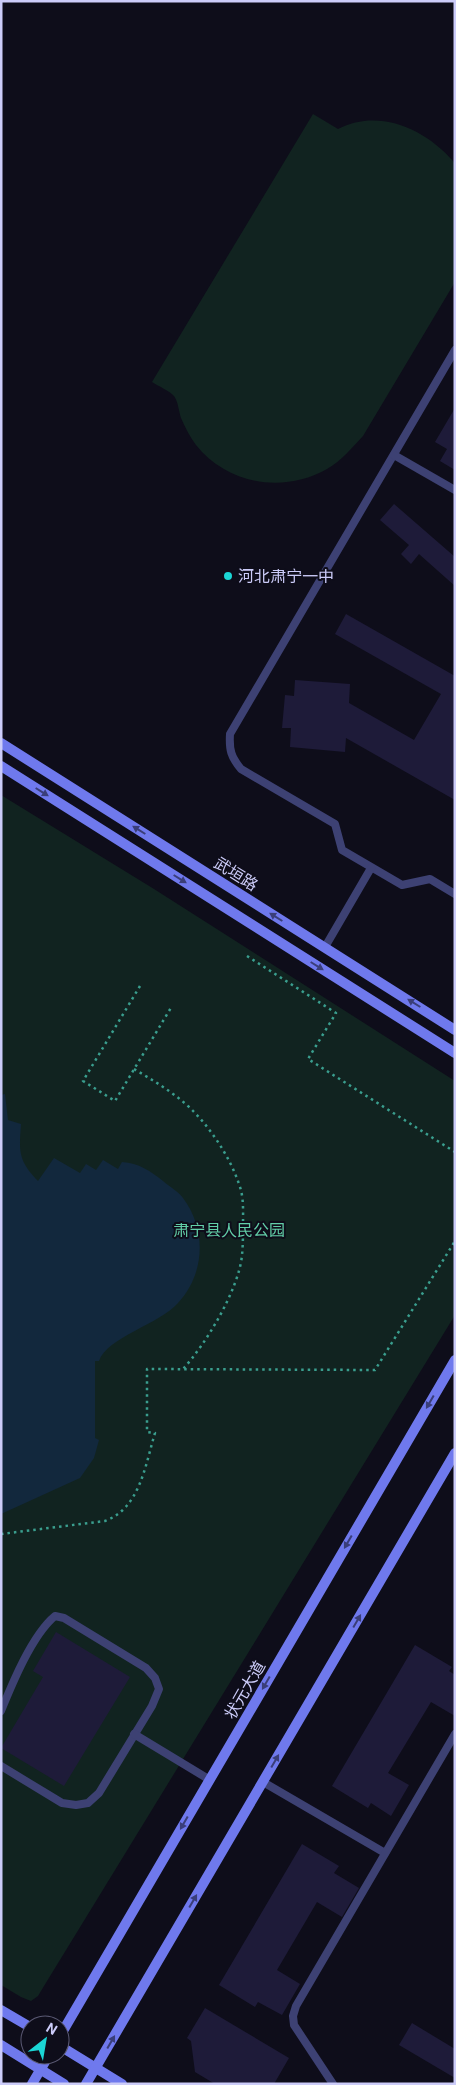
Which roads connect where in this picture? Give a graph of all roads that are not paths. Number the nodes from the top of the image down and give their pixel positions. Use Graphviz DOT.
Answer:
graph roads {
  1 [pos="455,350"];
  2 [pos="394,454"];
  3 [pos="455,490"];
  4 [pos="1,743"];
  5 [pos="1,766"];
  6 [pos="371,868"];
  7 [pos="455,894"];
  8 [pos="324,947"];
  9 [pos="455,1030"];
  10 [pos="455,1053"];
  11 [pos="455,1360"];
  12 [pos="455,1453"];
  13 [pos="1,1711"];
  14 [pos="134,1734"];
  15 [pos="455,1734"];
  16 [pos="1,1766"];
  17 [pos="210,1780"];
  18 [pos="263,1782"];
  19 [pos="385,1853"];
  20 [pos="1,2010"];
  21 [pos="70,2019"];
  22 [pos="20,2021"];
  23 [pos="1,2046"];
  24 [pos="70,2052"];
  25 [pos="43,2065"];
  26 [pos="96,2068"];
  27 [pos="40,2069"];
  28 [pos="32,2084"];
  29 [pos="64,2084"];
  30 [pos="86,2084"];
  31 [pos="122,2084"];
  32 [pos="333,2084"];
  1 -- 2 [label="lane"];
  2 -- 3 [label="lane"];
  2 -- 6 [label="lane"];
  8 -- 4 [label="main road, 武垣路, one-way"];
  5 -- 10 [label="main road, one-way"];
  6 -- 7 [label="lane"];
  6 -- 8 [label="lane"];
  9 -- 8 [label="main road, 武垣路, one-way"];
  11 -- 17 [label="main road, 状元大道, one-way"];
  18 -- 12 [label="main road, one-way"];
  13 -- 14 [label="lane"];
  14 -- 16 [label="lane"];
  14 -- 17 [label="lane"];
  15 -- 19 [label="lane"];
  17 -- 21 [label="main road, 状元大道, one-way"];
  18 -- 19 [label="lane"];
  26 -- 18 [label="main road, one-way"];
  19 -- 32 [label="lane"];
  20 -- 22 [label="main road"];
  23 -- 27 [label="main road"];
  24 -- 26 [label="main road"];
  25 -- 27 [label="main road"];
  26 -- 30 [label="main road"];
  26 -- 31 [label="main road"];
  27 -- 28 [label="main road"];
  27 -- 29 [label="main road"];
}
